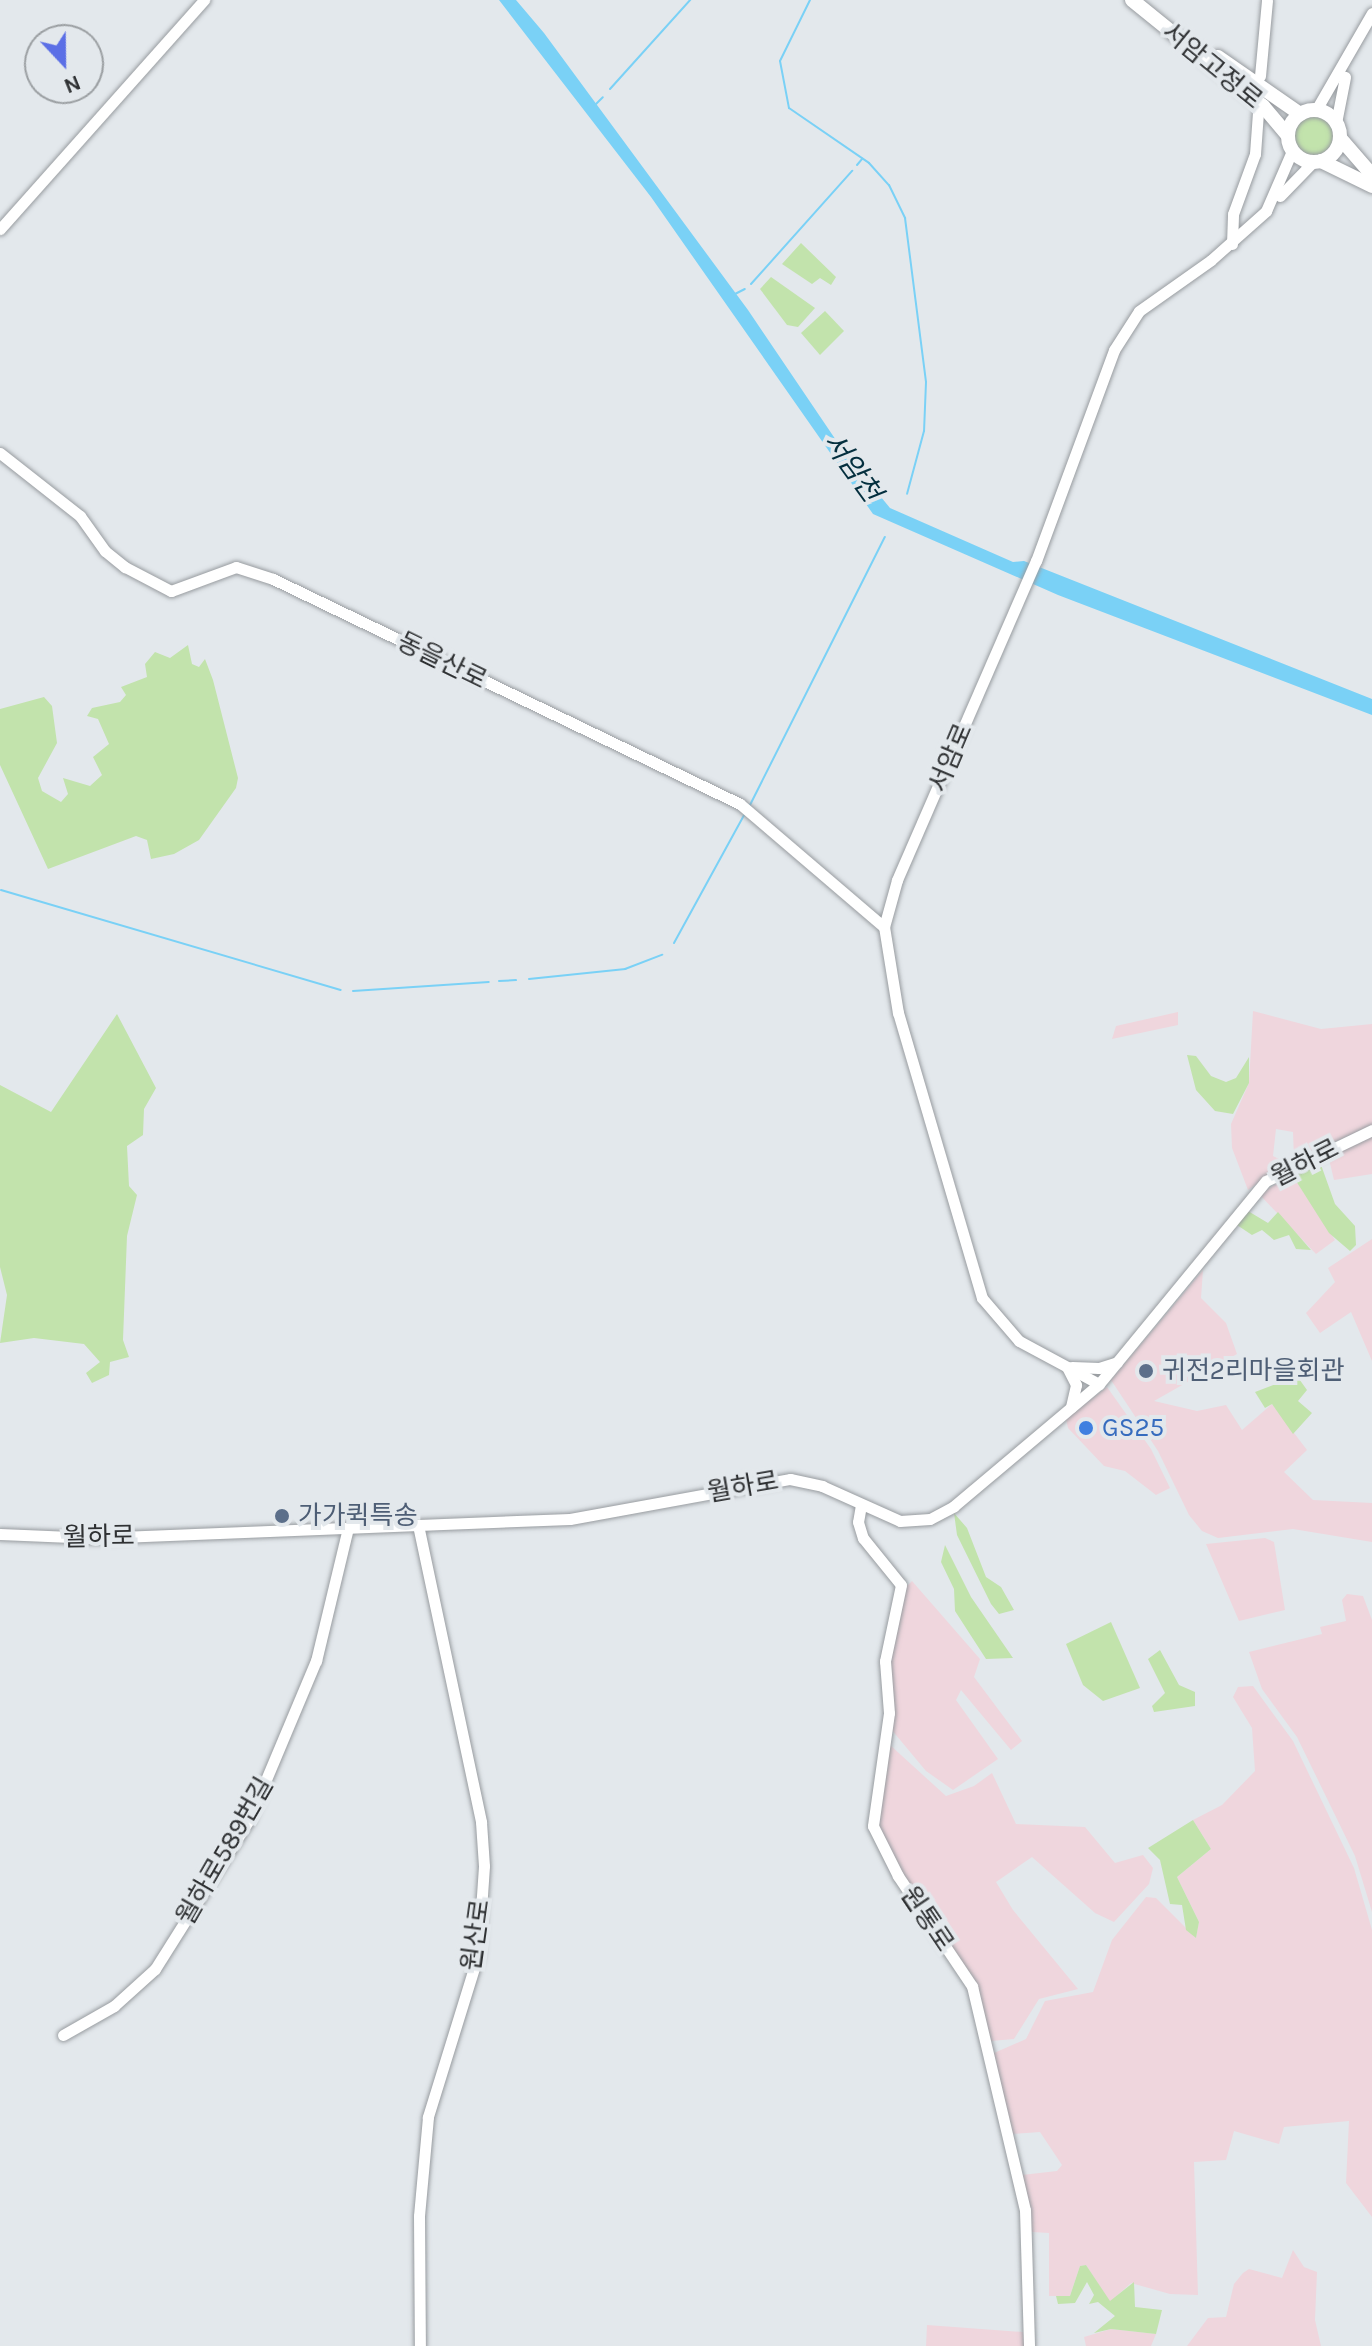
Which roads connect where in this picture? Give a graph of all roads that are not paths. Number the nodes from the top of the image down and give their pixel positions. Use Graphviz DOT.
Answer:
graph roads {
  1 [pos="204,0"];
  2 [pos="1132,0"];
  3 [pos="1146,0"];
  4 [pos="1267,0"];
  5 [pos="1372,13"];
  6 [pos="1353,54"];
  7 [pos="1260,76"];
  8 [pos="1316,110"];
  9 [pos="1258,112"];
  10 [pos="1300,114"];
  11 [pos="1338,130"];
  12 [pos="1287,135"];
  13 [pos="1292,151"];
  14 [pos="1317,162"];
  15 [pos="1372,175"];
  16 [pos="1372,186"];
  17 [pos="1266,211"];
  18 [pos="0,229"];
  19 [pos="1232,244"];
  20 [pos="0,453"];
  21 [pos="884,927"];
  22 [pos="1372,1130"];
  23 [pos="1120,1361"];
  24 [pos="1067,1367"];
  25 [pos="1099,1384"];
  26 [pos="1071,1410"];
  27 [pos="861,1505"];
  28 [pos="418,1525"];
  29 [pos="348,1528"];
  30 [pos="0,1534"];
  31 [pos="63,2035"];
  32 [pos="420,2346"];
  33 [pos="1029,2346"];
  1 -- 18 [label="street"];
  2 -- 12 [label="main road, 서암고정로"];
  3 -- 10 [label="main road, 서암고정로"];
  4 -- 7 [label="street"];
  5 -- 6 [label="street"];
  6 -- 8 [label="street"];
  6 -- 11 [label="street"];
  8 -- 10 [label="main road"];
  8 -- 11 [label="main road"];
  9 -- 19 [label="street"];
  10 -- 12 [label="main road"];
  11 -- 14 [label="main road"];
  11 -- 15 [label="main road"];
  12 -- 13 [label="main road"];
  13 -- 14 [label="main road"];
  13 -- 17 [label="street, 서암로"];
  14 -- 16 [label="main road"];
  14 -- 17 [label="street"];
  17 -- 19 [label="street, 서암로"];
  19 -- 21 [label="street, 서암로"];
  20 -- 21 [label="street, 동을산로"];
  21 -- 24 [label="street, 서암로"];
  22 -- 23 [label="street, 월하로"];
  23 -- 24 [label="street"];
  23 -- 25 [label="street, 월하로"];
  24 -- 25 [label="street, 서암로"];
  24 -- 26 [label="street"];
  25 -- 26 [label="street, 월하로"];
  26 -- 27 [label="street, 월하로"];
  27 -- 28 [label="street, 월하로"];
  27 -- 33 [label="street, 원통로"];
  28 -- 29 [label="street, 월하로"];
  28 -- 32 [label="street, 원산로"];
  29 -- 30 [label="street, 월하로"];
  29 -- 31 [label="street, 월하로589번길"];
}
